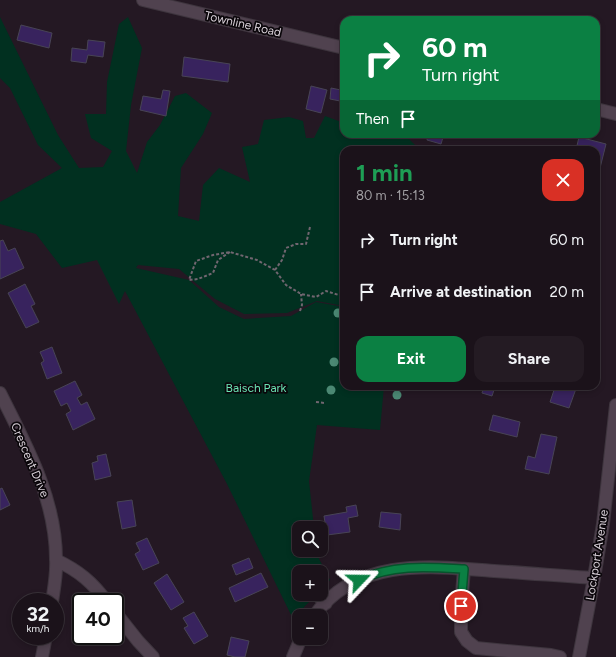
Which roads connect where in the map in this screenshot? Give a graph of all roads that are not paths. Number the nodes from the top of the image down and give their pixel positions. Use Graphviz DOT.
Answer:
graph roads {
  1 [pos="143,0"];
  2 [pos="340,47"];
  3 [pos="600,110"];
  4 [pos="616,114"];
  5 [pos="0,393"];
  6 [pos="616,405"];
  7 [pos="56,560"];
  8 [pos="464,569"];
  9 [pos="594,578"];
  10 [pos="53,593"];
  11 [pos="100,593"];
  12 [pos="326,603"];
  13 [pos="320,609"];
  14 [pos="124,623"];
  15 [pos="44,645"];
  16 [pos="298,645"];
  17 [pos="42,657"];
  18 [pos="153,657"];
  19 [pos="293,657"];
  20 [pos="560,657"];
  21 [pos="579,657"];
  1 -- 2 [label="street, Townline Road"];
  3 -- 4 [label="street"];
  5 -- 7 [label="street, Crescent Drive"];
  6 -- 9 [label="street, Lockport Avenue"];
  7 -- 10 [label="street, Crescent Drive"];
  7 -- 11 [label="street"];
  8 -- 9 [label="street"];
  8 -- 12 [label="street"];
  8 -- 20 [label="street"];
  9 -- 21 [label="street, Lockport Avenue"];
  12 -- 13 [label="street"];
  14 -- 18 [label="street"];
  15 -- 17 [label="street"];
  16 -- 19 [label="street"];
}
